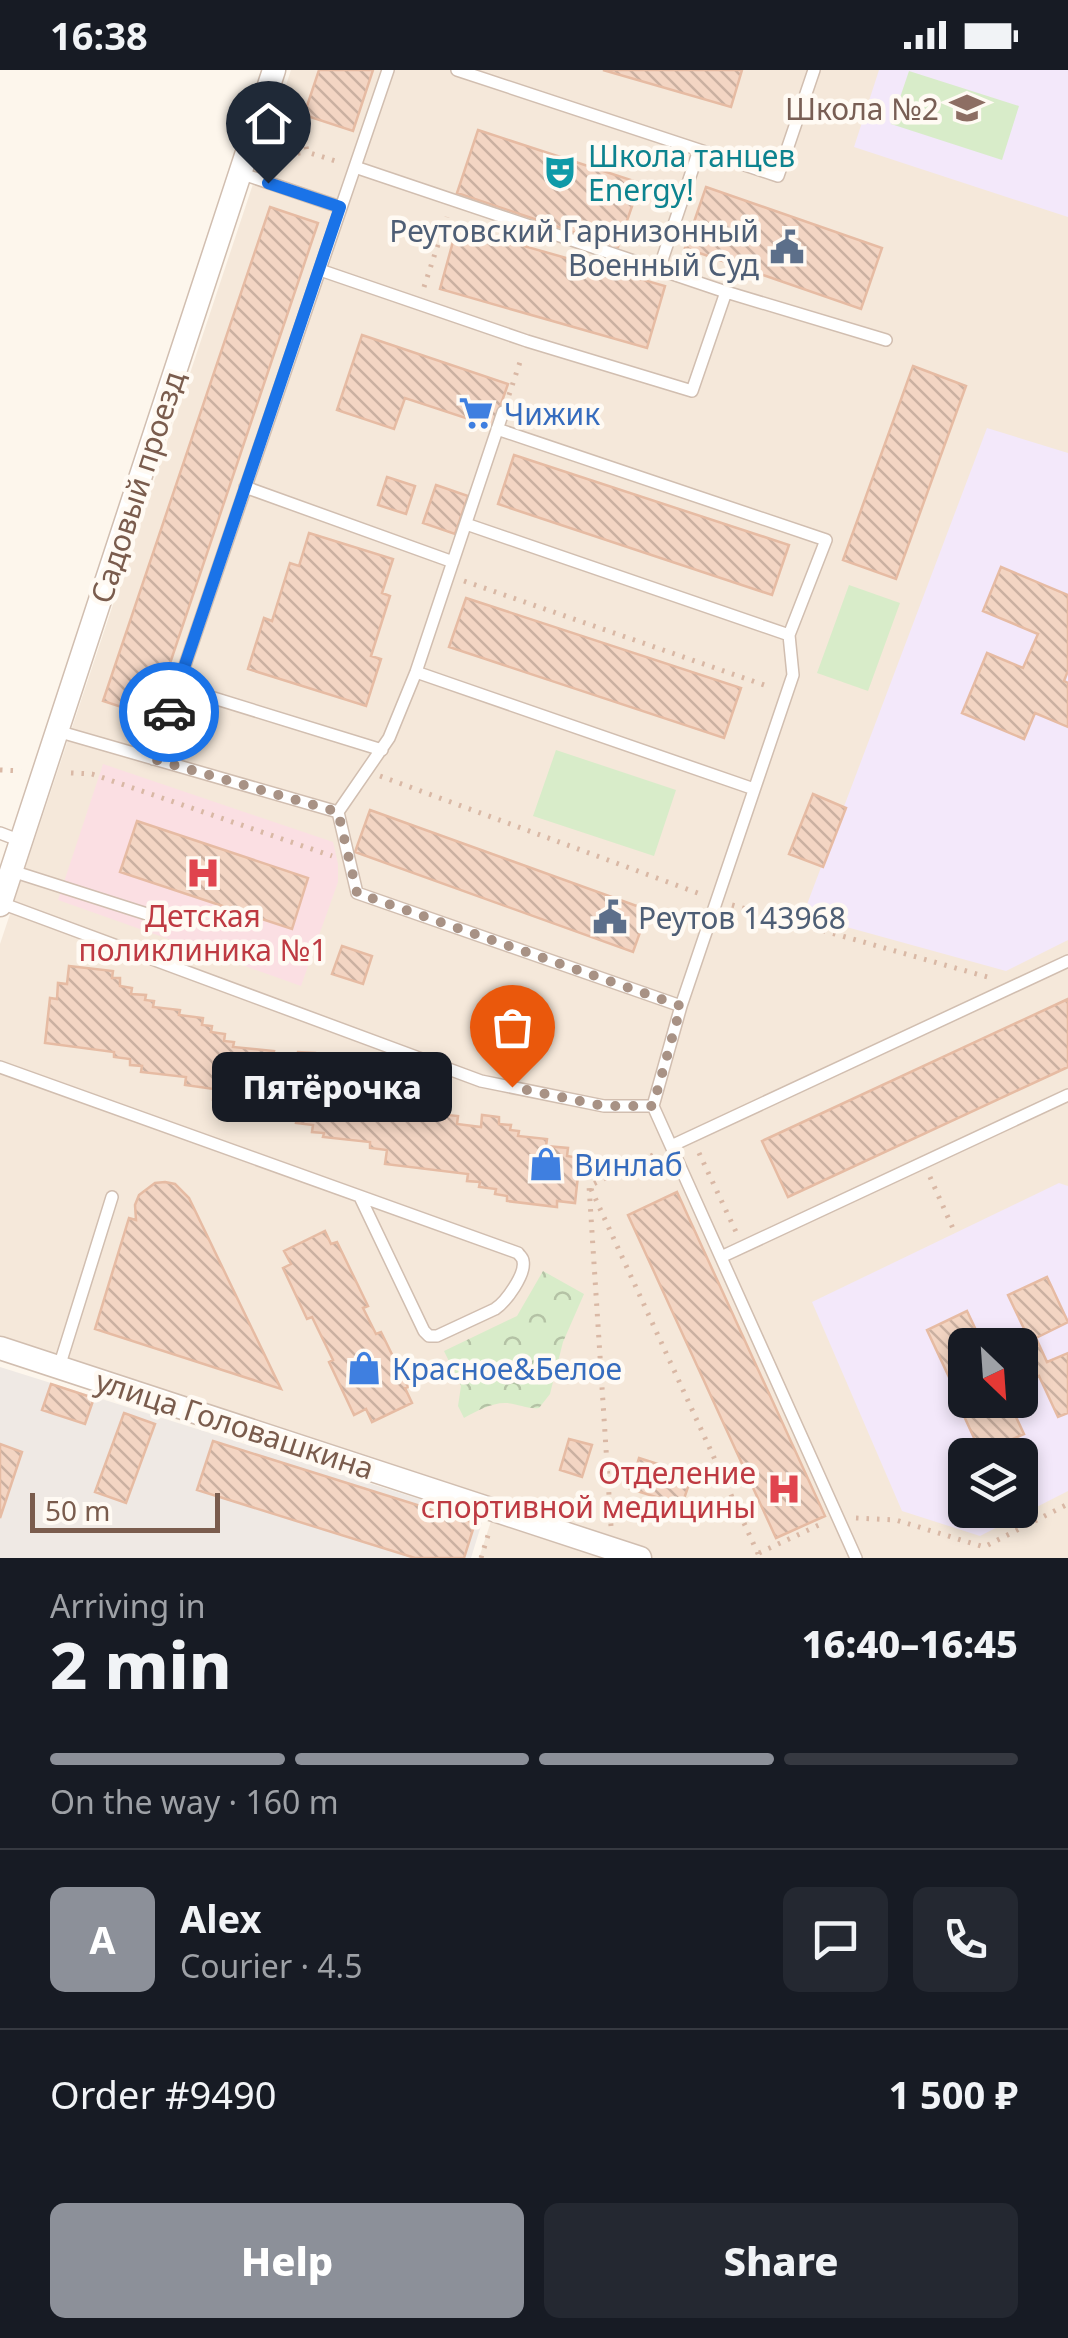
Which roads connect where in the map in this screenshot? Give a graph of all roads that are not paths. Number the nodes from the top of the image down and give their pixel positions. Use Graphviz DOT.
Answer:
graph roads {
  1 [pos="274,70"];
  2 [pos="388,70"];
  3 [pos="457,70"];
  4 [pos="814,70"];
  5 [pos="700,150"];
  6 [pos="351,166"];
  7 [pos="240,173"];
  8 [pos="340,207"];
  9 [pos="659,269"];
  10 [pos="320,270"];
  11 [pos="726,292"];
  12 [pos="886,340"];
  13 [pos="503,412"];
  14 [pos="498,429"];
  15 [pos="246,488"];
  16 [pos="466,524"];
  17 [pos="453,562"];
  18 [pos="788,636"];
  19 [pos="416,672"];
  20 [pos="178,687"];
  21 [pos="57,732"];
  22 [pos="382,750"];
  23 [pos="153,759"];
  24 [pos="754,790"];
  25 [pos="338,812"];
  26 [pos="10,836"];
  27 [pos="11,870"];
  28 [pos="0,904"];
  29 [pos="150,915"];
  30 [pos="1068,962"];
  31 [pos="681,1006"];
  32 [pos="0,1067"];
  33 [pos="1068,1096"];
  34 [pos="653,1106"];
  35 [pos="671,1146"];
  36 [pos="360,1196"];
  37 [pos="112,1197"];
  38 [pos="721,1257"];
  39 [pos="0,1348"];
  40 [pos="58,1367"];
  41 [pos="610,1553"];
  42 [pos="640,1558"];
  43 [pos="856,1558"];
  1 -- 7 [label="street, Садовый проезд"];
  2 -- 6 [label="lane"];
  3 -- 5 [label="lane"];
  4 -- 5 [label="lane"];
  5 -- 9 [label="lane"];
  6 -- 8 [label="lane"];
  6 -- 9 [label="lane"];
  7 -- 8 [label="lane"];
  7 -- 21 [label="street, Садовый проезд"];
  8 -- 10 [label="lane"];
  9 -- 11 [label="lane"];
  10 -- 11 [label="lane"];
  10 -- 15 [label="lane"];
  11 -- 12 [label="lane"];
  13 -- 14 [label="lane"];
  14 -- 16 [label="lane"];
  14 -- 18 [label="lane"];
  15 -- 17 [label="lane"];
  15 -- 20 [label="lane"];
  16 -- 17 [label="lane"];
  16 -- 18 [label="lane"];
  17 -- 19 [label="lane"];
  18 -- 24 [label="lane"];
  19 -- 22 [label="lane"];
  19 -- 24 [label="lane"];
  20 -- 22 [label="lane"];
  20 -- 23 [label="lane"];
  21 -- 23 [label="lane"];
  21 -- 26 [label="street, Садовый проезд"];
  22 -- 25 [label="lane"];
  23 -- 25 [label="lane"];
  24 -- 31 [label="lane"];
  25 -- 31 [label="lane"];
  26 -- 27 [label="street, Садовый проезд"];
  27 -- 28 [label="street, Садовый проезд"];
  27 -- 29 [label="lane"];
  28 -- 34 [label="lane"];
  30 -- 35 [label="lane"];
  31 -- 34 [label="lane"];
  32 -- 36 [label="lane"];
  33 -- 38 [label="lane"];
  34 -- 35 [label="lane"];
  35 -- 38 [label="lane"];
  36 -- 36 [label="lane"];
  37 -- 40 [label="lane"];
  38 -- 43 [label="lane"];
  39 -- 40 [label="street, улица Головашкина"];
  40 -- 41 [label="street, улица Головашкина"];
  41 -- 42 [label="street, улица Головашкина"];
}
